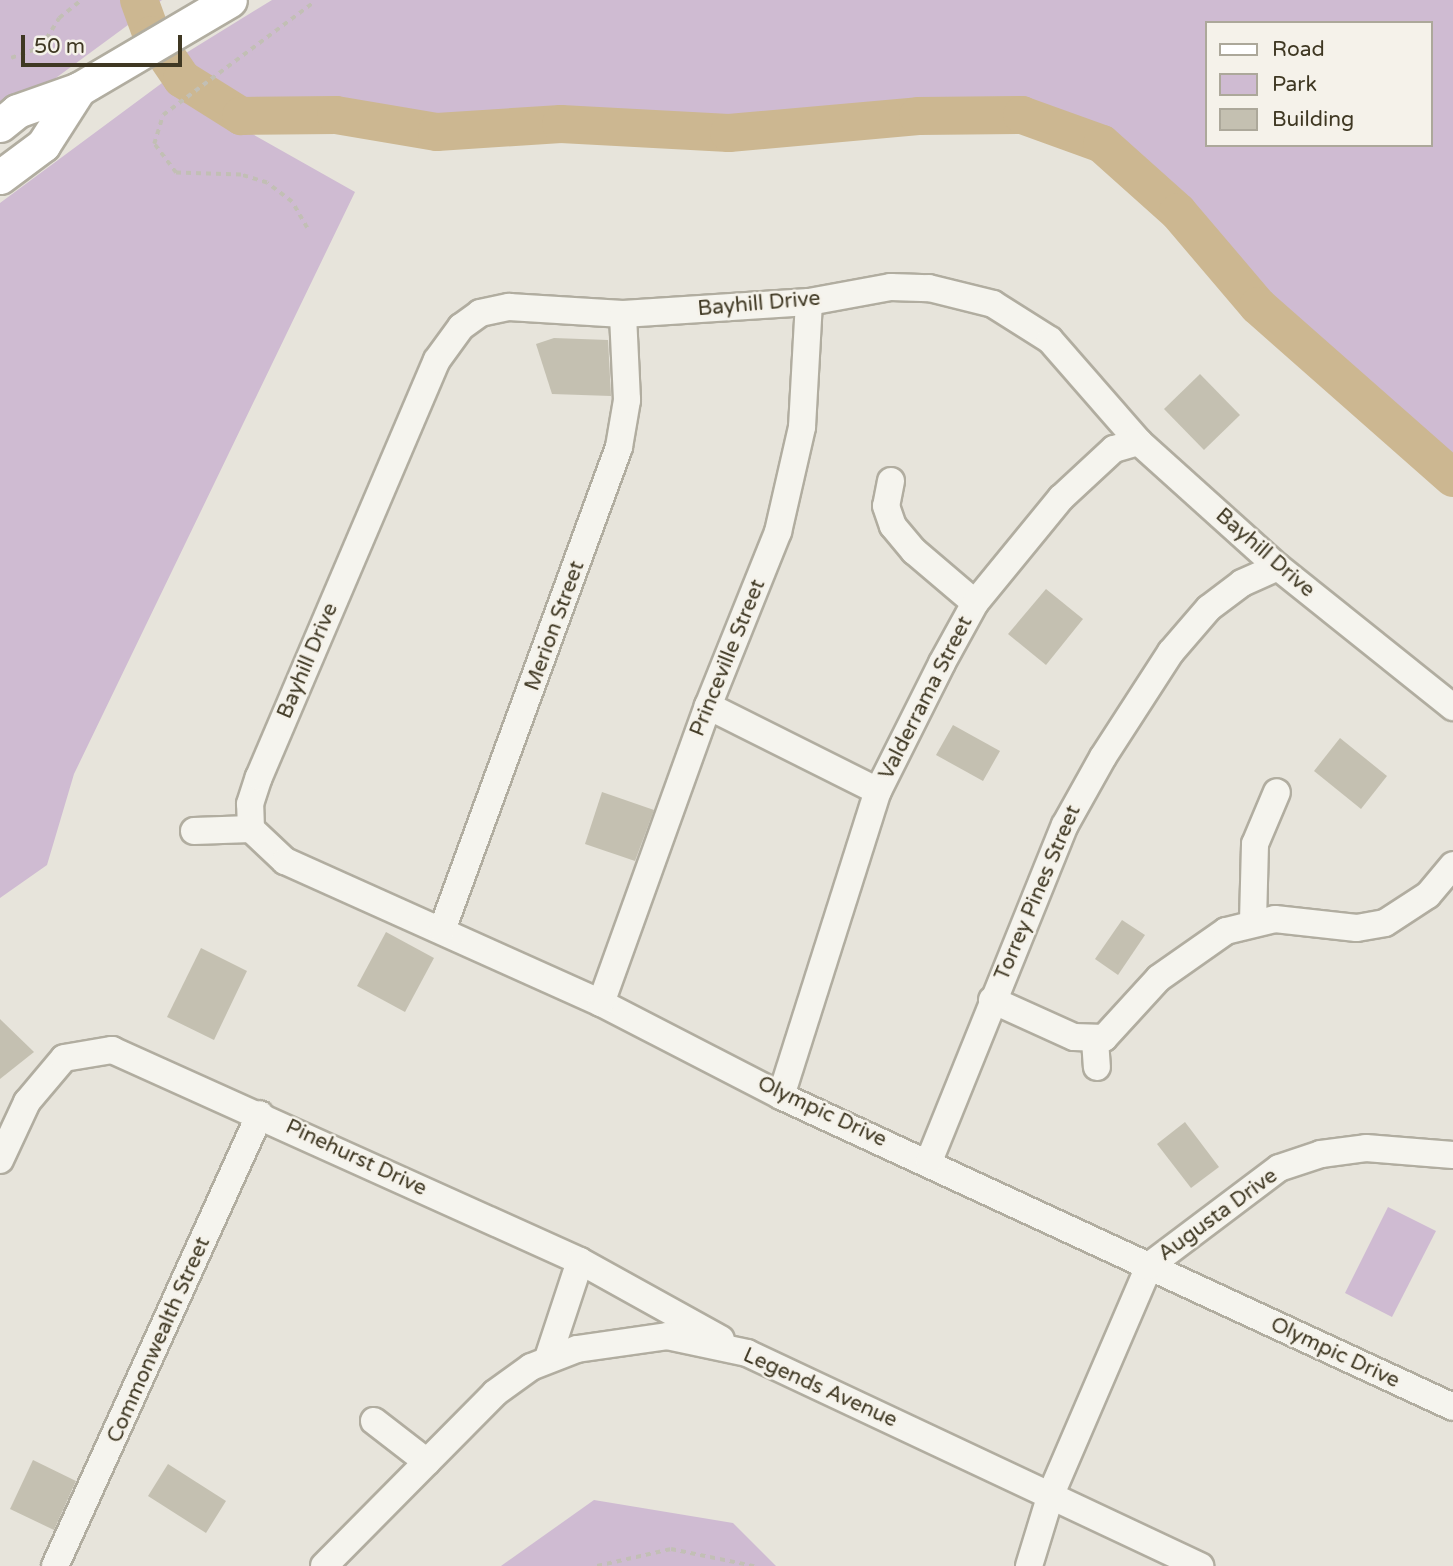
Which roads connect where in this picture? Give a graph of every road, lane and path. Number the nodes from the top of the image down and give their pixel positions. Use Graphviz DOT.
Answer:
graph roads {
  1 [pos="79,1"];
  2 [pos="314,2"];
  3 [pos="218,5"];
  4 [pos="11,58"];
  5 [pos="79,89"];
  6 [pos="0,125"];
  7 [pos="0,177"];
  8 [pos="307,228"];
  9 [pos="809,302"];
  10 [pos="623,314"];
  11 [pos="1139,442"];
  12 [pos="891,481"];
  13 [pos="1278,567"];
  14 [pos="975,603"];
  15 [pos="708,706"];
  16 [pos="1453,707"];
  17 [pos="878,791"];
  18 [pos="1277,792"];
  19 [pos="251,829"];
  20 [pos="194,831"];
  21 [pos="1453,865"];
  22 [pos="1253,921"];
  23 [pos="442,930"];
  24 [pos="992,1000"];
  25 [pos="601,1003"];
  26 [pos="1095,1040"];
  27 [pos="1097,1067"];
  28 [pos="781,1096"];
  29 [pos="260,1114"];
  30 [pos="1453,1155"];
  31 [pos="0,1160"];
  32 [pos="929,1161"];
  33 [pos="580,1261"];
  34 [pos="1149,1266"];
  35 [pos="747,1353"];
  36 [pos="548,1358"];
  37 [pos="1453,1407"];
  38 [pos="374,1420"];
  39 [pos="427,1462"];
  40 [pos="1051,1494"];
  41 [pos="55,1566"];
  42 [pos="324,1566"];
  43 [pos="597,1566"];
  44 [pos="754,1566"];
  45 [pos="1029,1566"];
  46 [pos="1200,1566"];
  1 -- 4 [label="path"];
  2 -- 8 [label="path"];
  3 -- 5 [label="main road"];
  5 -- 6 [label="main road"];
  5 -- 7 [label="main road"];
  9 -- 10 [label="street, Bayhill Drive"];
  9 -- 11 [label="street, Bayhill Drive"];
  9 -- 15 [label="street, Princeville Street"];
  10 -- 19 [label="street, Bayhill Drive"];
  10 -- 23 [label="street, Merion Street"];
  11 -- 13 [label="street, Bayhill Drive"];
  11 -- 14 [label="street, Valderrama Street"];
  12 -- 14 [label="street"];
  13 -- 16 [label="street, Bayhill Drive"];
  13 -- 24 [label="street, Torrey Pines Street"];
  14 -- 17 [label="street, Valderrama Street"];
  15 -- 17 [label="street"];
  15 -- 25 [label="street, Princeville Street"];
  17 -- 28 [label="street, Valderrama Street"];
  18 -- 22 [label="street"];
  19 -- 20 [label="street"];
  19 -- 23 [label="street, Olympic Drive"];
  21 -- 22 [label="street"];
  22 -- 26 [label="street"];
  23 -- 25 [label="street, Olympic Drive"];
  24 -- 26 [label="street"];
  24 -- 32 [label="street, Torrey Pines Street"];
  25 -- 28 [label="street, Olympic Drive"];
  26 -- 27 [label="street"];
  28 -- 32 [label="street, Olympic Drive"];
  29 -- 31 [label="street, Pinehurst Drive"];
  29 -- 33 [label="street, Pinehurst Drive"];
  29 -- 41 [label="street, Commonwealth Street"];
  30 -- 34 [label="street, Augusta Drive"];
  32 -- 34 [label="street, Olympic Drive"];
  33 -- 35 [label="street, Pinehurst Drive"];
  33 -- 36 [label="street"];
  34 -- 37 [label="street, Olympic Drive"];
  34 -- 40 [label="street"];
  35 -- 36 [label="street, Legends Avenue"];
  35 -- 40 [label="street, Legends Avenue"];
  36 -- 39 [label="street, Legends Avenue"];
  38 -- 39 [label="street"];
  39 -- 42 [label="street, Legends Avenue"];
  40 -- 45 [label="street"];
  40 -- 46 [label="street, Legends Avenue"];
  43 -- 44 [label="path"];
}
